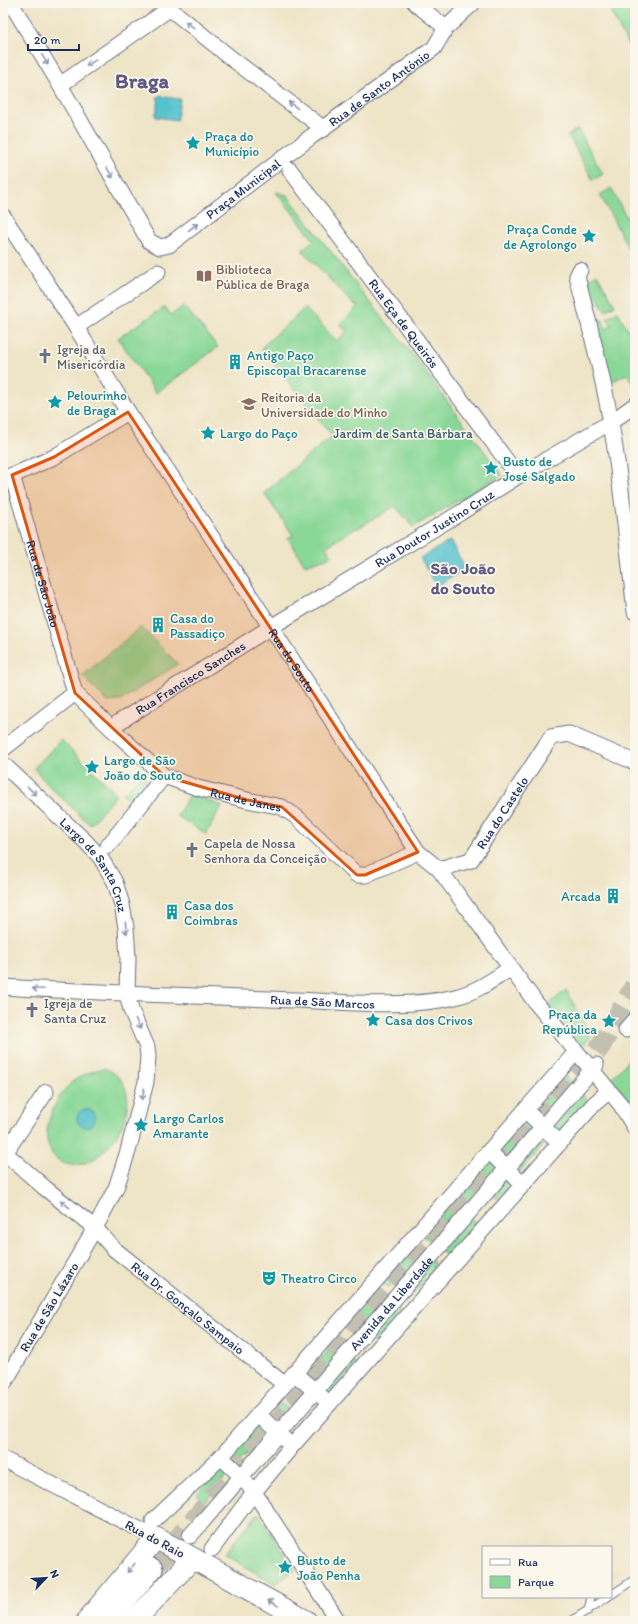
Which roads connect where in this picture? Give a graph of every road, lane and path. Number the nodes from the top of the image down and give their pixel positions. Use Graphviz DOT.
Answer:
graph roads {
  1 [pos="11,3"];
  2 [pos="415,3"];
  3 [pos="473,3"];
  4 [pos="166,6"];
  5 [pos="446,28"];
  6 [pos="60,85"];
  7 [pos="324,129"];
  8 [pos="290,170"];
  9 [pos="4,221"];
  10 [pos="580,270"];
  11 [pos="158,272"];
  12 [pos="76,328"];
  13 [pos="635,405"];
  14 [pos="128,412"];
  15 [pos="611,422"];
  16 [pos="518,476"];
  17 [pos="8,477"];
  18 [pos="635,612"];
  19 [pos="271,627"];
  20 [pos="78,697"];
  21 [pos="111,728"];
  22 [pos="3,749"];
  23 [pos="635,760"];
  24 [pos="3,764"];
  25 [pos="161,773"];
  26 [pos="108,846"];
  27 [pos="420,854"];
  28 [pos="439,869"];
  29 [pos="511,968"];
  30 [pos="3,987"];
  31 [pos="127,993"];
  32 [pos="576,1052"];
  33 [pos="593,1067"];
  34 [pos="610,1091"];
  35 [pos="46,1092"];
  36 [pos="525,1110"];
  37 [pos="543,1128"];
  38 [pos="635,1128"];
  39 [pos="560,1144"];
  40 [pos="489,1151"];
  41 [pos="4,1154"];
  42 [pos="506,1169"];
  43 [pos="524,1185"];
  44 [pos="449,1196"];
  45 [pos="469,1213"];
  46 [pos="487,1226"];
  47 [pos="95,1228"];
  48 [pos="412,1239"];
  49 [pos="431,1256"];
  50 [pos="449,1269"];
  51 [pos="375,1282"];
  52 [pos="394,1300"];
  53 [pos="410,1313"];
  54 [pos="336,1325"];
  55 [pos="356,1343"];
  56 [pos="372,1356"];
  57 [pos="294,1373"];
  58 [pos="284,1384"];
  59 [pos="3,1385"];
  60 [pos="314,1391"];
  61 [pos="330,1404"];
  62 [pos="258,1414"];
  63 [pos="278,1433"];
  64 [pos="292,1446"];
  65 [pos="221,1456"];
  66 [pos="3,1459"];
  67 [pos="241,1476"];
  68 [pos="254,1492"];
  69 [pos="155,1530"];
  70 [pos="190,1536"];
  71 [pos="212,1549"];
  72 [pos="192,1559"];
  73 [pos="152,1569"];
  74 [pos="635,1579"];
  75 [pos="612,1594"];
  76 [pos="591,1598"];
  77 [pos="607,1598"];
  78 [pos="588,1611"];
  79 [pos="86,1621"];
  80 [pos="107,1621"];
  81 [pos="134,1621"];
  82 [pos="306,1621"];
  83 [pos="338,1621"];
  84 [pos="571,1621"];
  1 -- 6 [label="street, Praça Municipal, one-way"];
  2 -- 5 [label="street"];
  3 -- 5 [label="street, Rua de Santo António"];
  4 -- 6 [label="street, one-way"];
  7 -- 4 [label="street, one-way"];
  5 -- 7 [label="street, Rua de Santo António"];
  6 -- 7 [label="street, Praça Municipal, one-way"];
  8 -- 16 [label="street, Rua Eça de Queirós"];
  9 -- 12 [label="street, Rua do Souto"];
  10 -- 15 [label="street"];
  11 -- 12 [label="street"];
  12 -- 14 [label="street, Rua do Souto"];
  13 -- 15 [label="street, Rua Doutor Justino Cruz"];
  14 -- 17 [label="street"];
  14 -- 19 [label="street, Rua do Souto"];
  15 -- 16 [label="street, Rua Doutor Justino Cruz"];
  15 -- 18 [label="street"];
  16 -- 19 [label="street, Rua Doutor Justino Cruz"];
  17 -- 20 [label="street, Rua de São João"];
  19 -- 21 [label="street, Rua Francisco Sanches"];
  19 -- 27 [label="street, Rua do Souto"];
  20 -- 21 [label="street"];
  20 -- 22 [label="street"];
  21 -- 25 [label="street"];
  23 -- 28 [label="street, Rua do Castelo"];
  24 -- 31 [label="street, Largo de Santa Cruz, one-way"];
  25 -- 26 [label="street"];
  25 -- 27 [label="street, Rua de Janes"];
  27 -- 28 [label="street, Rua do Souto"];
  28 -- 29 [label="street, Rua do Souto"];
  29 -- 31 [label="street, Rua de São Marcos"];
  29 -- 32 [label="street, Rua do Souto"];
  31 -- 30 [label="street, Rua de São Marcos, one-way"];
  31 -- 47 [label="street, one-way"];
  32 -- 33 [label="street, Rua do Souto"];
  32 -- 36 [label="street"];
  33 -- 34 [label="street, Rua do Souto"];
  33 -- 37 [label="street, Avenida da Liberdade"];
  34 -- 38 [label="street, Rua do Souto"];
  34 -- 39 [label="street"];
  35 -- 41 [label="street"];
  36 -- 37 [label="street"];
  36 -- 40 [label="street"];
  37 -- 39 [label="street"];
  37 -- 42 [label="street, Avenida da Liberdade"];
  39 -- 43 [label="street"];
  40 -- 42 [label="street"];
  40 -- 44 [label="street"];
  47 -- 41 [label="street, one-way"];
  42 -- 43 [label="street"];
  42 -- 45 [label="street, Avenida da Liberdade"];
  43 -- 46 [label="street"];
  44 -- 45 [label="street"];
  44 -- 48 [label="street"];
  45 -- 46 [label="street"];
  45 -- 49 [label="street, Avenida da Liberdade"];
  46 -- 50 [label="street"];
  47 -- 58 [label="street, Rua Dr. Gonçalo Sampaio"];
  47 -- 59 [label="street, Rua de São Lázaro"];
  48 -- 49 [label="street"];
  48 -- 51 [label="street"];
  49 -- 50 [label="street"];
  49 -- 52 [label="street, Avenida da Liberdade"];
  50 -- 53 [label="street"];
  51 -- 52 [label="street"];
  51 -- 54 [label="street"];
  52 -- 53 [label="street"];
  52 -- 55 [label="street, Avenida da Liberdade"];
  53 -- 56 [label="street"];
  54 -- 55 [label="street"];
  54 -- 57 [label="street"];
  55 -- 56 [label="street"];
  55 -- 60 [label="street, Avenida da Liberdade"];
  56 -- 61 [label="street"];
  57 -- 58 [label="street"];
  57 -- 60 [label="street"];
  58 -- 62 [label="street"];
  60 -- 61 [label="street"];
  60 -- 63 [label="street, Avenida da Liberdade"];
  61 -- 64 [label="street"];
  62 -- 63 [label="street"];
  62 -- 65 [label="street"];
  63 -- 64 [label="street"];
  63 -- 67 [label="street, Avenida da Liberdade"];
  64 -- 68 [label="street"];
  65 -- 67 [label="street"];
  65 -- 69 [label="street"];
  66 -- 69 [label="street, Rua do Raio"];
  67 -- 68 [label="street"];
  67 -- 70 [label="street, Avenida da Liberdade"];
  68 -- 71 [label="street"];
  68 -- 83 [label="street"];
  69 -- 72 [label="street, Rua do Raio"];
  69 -- 79 [label="street, one-way"];
  72 -- 81 [label="street"];
  82 -- 72 [label="street, Rua do Raio, one-way"];
  73 -- 80 [label="street"];
  74 -- 75 [label="lane"];
  76 -- 78 [label="lane"];
  77 -- 78 [label="lane"];
  78 -- 84 [label="lane"];
}
